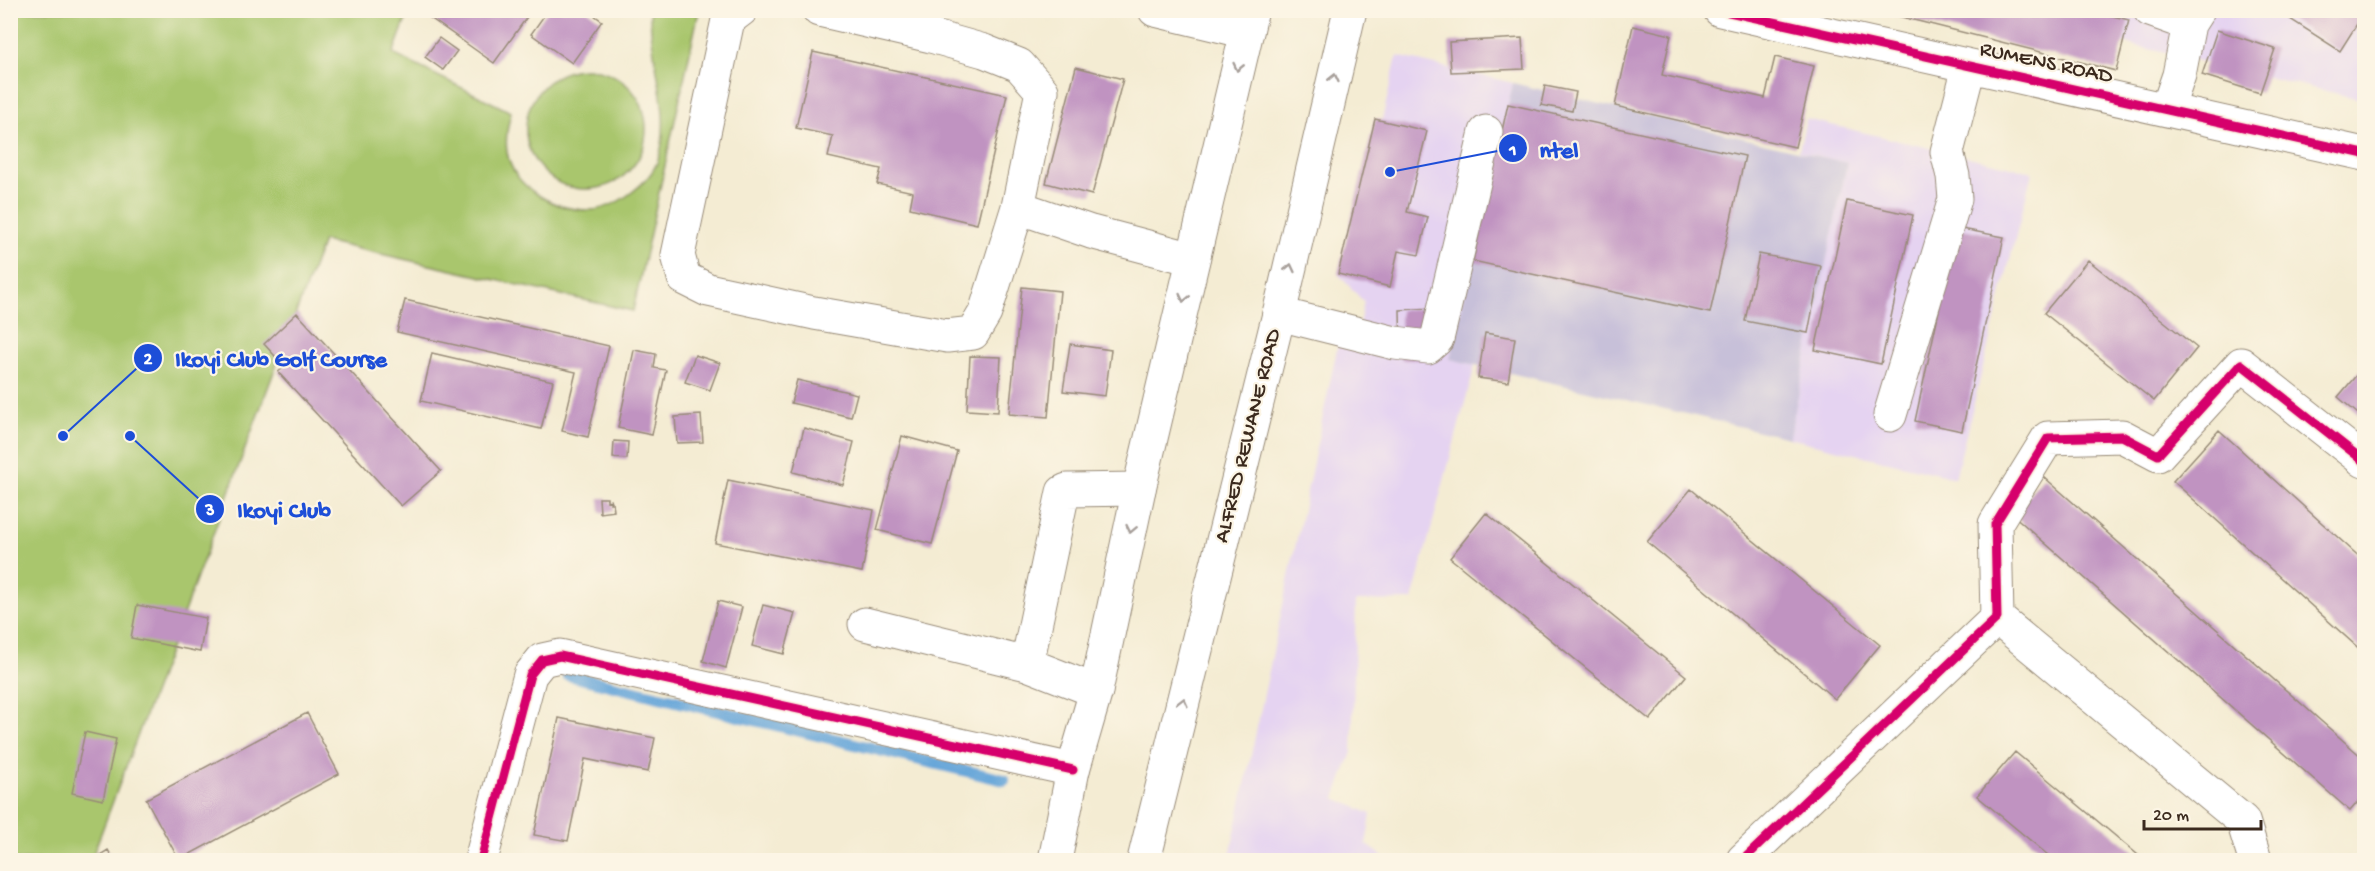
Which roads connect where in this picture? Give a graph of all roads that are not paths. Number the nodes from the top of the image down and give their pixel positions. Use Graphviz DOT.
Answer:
graph roads {
  1 [pos="741,10"];
  2 [pos="819,10"];
  3 [pos="1155,10"];
  4 [pos="1350,10"];
  5 [pos="1719,10"];
  6 [pos="2150,10"];
  7 [pos="2193,17"];
  8 [pos="1249,21"];
  9 [pos="1969,67"];
  10 [pos="2167,110"];
  11 [pos="1486,132"];
  12 [pos="2364,154"];
  13 [pos="1018,207"];
  14 [pos="1193,260"];
  15 [pos="1279,314"];
  16 [pos="1890,416"];
  17 [pos="2364,461"];
  18 [pos="1139,489"];
  19 [pos="1996,618"];
  20 [pos="866,624"];
  21 [pos="1027,664"];
  22 [pos="1096,691"];
  23 [pos="1171,748"];
  24 [pos="1073,770"];
  25 [pos="481,861"];
  26 [pos="1050,861"];
  27 [pos="1055,861"];
  28 [pos="1144,861"];
  29 [pos="1166,861"];
  30 [pos="1743,861"];
  31 [pos="2255,861"];
  1 -- 13 [label="street"];
  2 -- 13 [label="street"];
  3 -- 8 [label="street"];
  15 -- 4 [label="street, ALFRED REWANE ROAD, one-way"];
  5 -- 9 [label="street, RUMENS ROAD"];
  6 -- 7 [label="street"];
  7 -- 10 [label="street"];
  8 -- 14 [label="street, one-way"];
  9 -- 10 [label="street, RUMENS ROAD"];
  9 -- 16 [label="street"];
  10 -- 12 [label="street, RUMENS ROAD"];
  11 -- 15 [label="street"];
  13 -- 14 [label="street"];
  14 -- 18 [label="street, one-way"];
  23 -- 15 [label="street, ALFRED REWANE ROAD, one-way"];
  17 -- 19 [label="street"];
  18 -- 21 [label="street"];
  18 -- 22 [label="street, one-way"];
  19 -- 30 [label="street"];
  19 -- 31 [label="street"];
  20 -- 21 [label="street"];
  21 -- 22 [label="street"];
  22 -- 24 [label="street"];
  23 -- 28 [label="street, ALFRED REWANE ROAD"];
  23 -- 29 [label="street"];
  24 -- 25 [label="street"];
  24 -- 26 [label="street"];
  24 -- 27 [label="street"];
}
